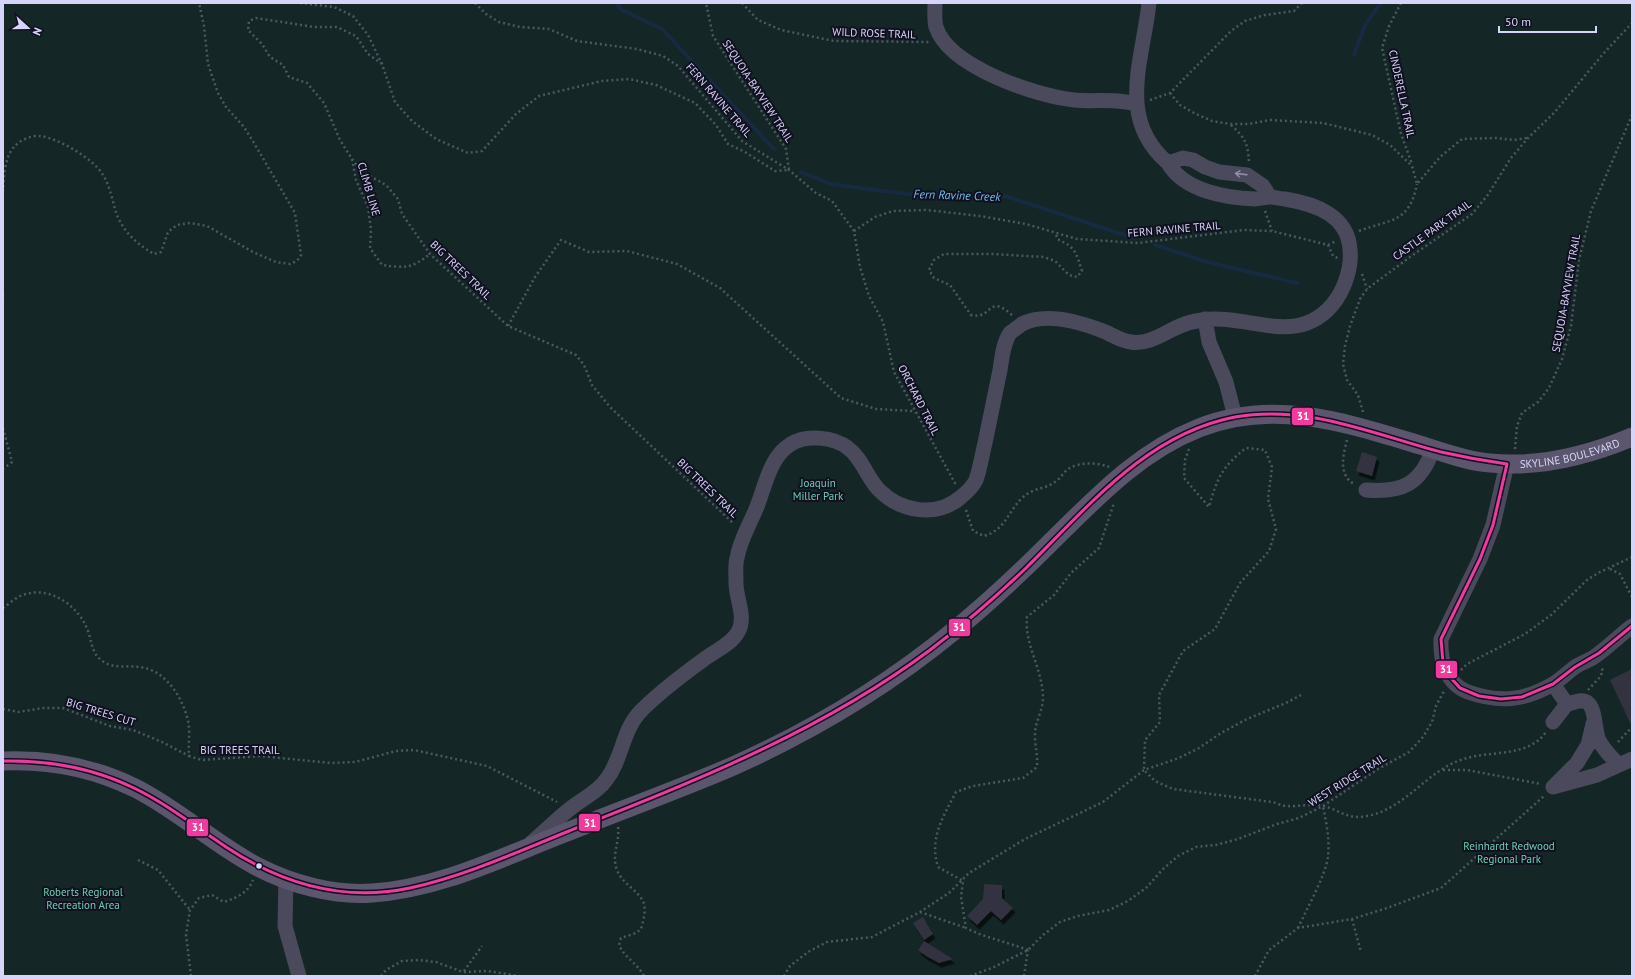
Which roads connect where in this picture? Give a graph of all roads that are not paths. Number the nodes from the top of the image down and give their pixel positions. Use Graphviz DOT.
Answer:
graph roads {
  1 [pos="935,3"];
  2 [pos="1151,6"];
  3 [pos="1137,104"];
  4 [pos="1168,164"];
  5 [pos="1266,198"];
  6 [pos="1205,319"];
  7 [pos="1235,417"];
  8 [pos="1632,437"];
  9 [pos="1433,449"];
  10 [pos="1507,464"];
  11 [pos="1366,490"];
  12 [pos="1632,626"];
  13 [pos="1553,684"];
  14 [pos="1574,702"];
  15 [pos="1594,720"];
  16 [pos="1553,722"];
  17 [pos="3,761"];
  18 [pos="1625,762"];
  19 [pos="527,847"];
  20 [pos="286,878"];
  21 [pos="299,976"];
  1 -- 3 [label="lane"];
  2 -- 3 [label="lane"];
  3 -- 4 [label="lane"];
  4 -- 5 [label="lane"];
  5 -- 4 [label="lane, one-way"];
  5 -- 6 [label="lane"];
  6 -- 7 [label="lane"];
  6 -- 19 [label="lane"];
  7 -- 9 [label="main road, SKYLINE BOULEVARD"];
  7 -- 19 [label="main road, SKYLINE BOULEVARD"];
  8 -- 10 [label="main road, SKYLINE BOULEVARD"];
  9 -- 10 [label="main road, SKYLINE BOULEVARD"];
  9 -- 11 [label="lane"];
  10 -- 13 [label="lane"];
  12 -- 13 [label="lane"];
  13 -- 14 [label="lane"];
  14 -- 15 [label="lane"];
  14 -- 16 [label="lane"];
  15 -- 18 [label="lane"];
  15 -- 18 [label="lane"];
  17 -- 20 [label="main road, SKYLINE BOULEVARD"];
  19 -- 20 [label="main road, SKYLINE BOULEVARD"];
  20 -- 21 [label="lane"];
}
